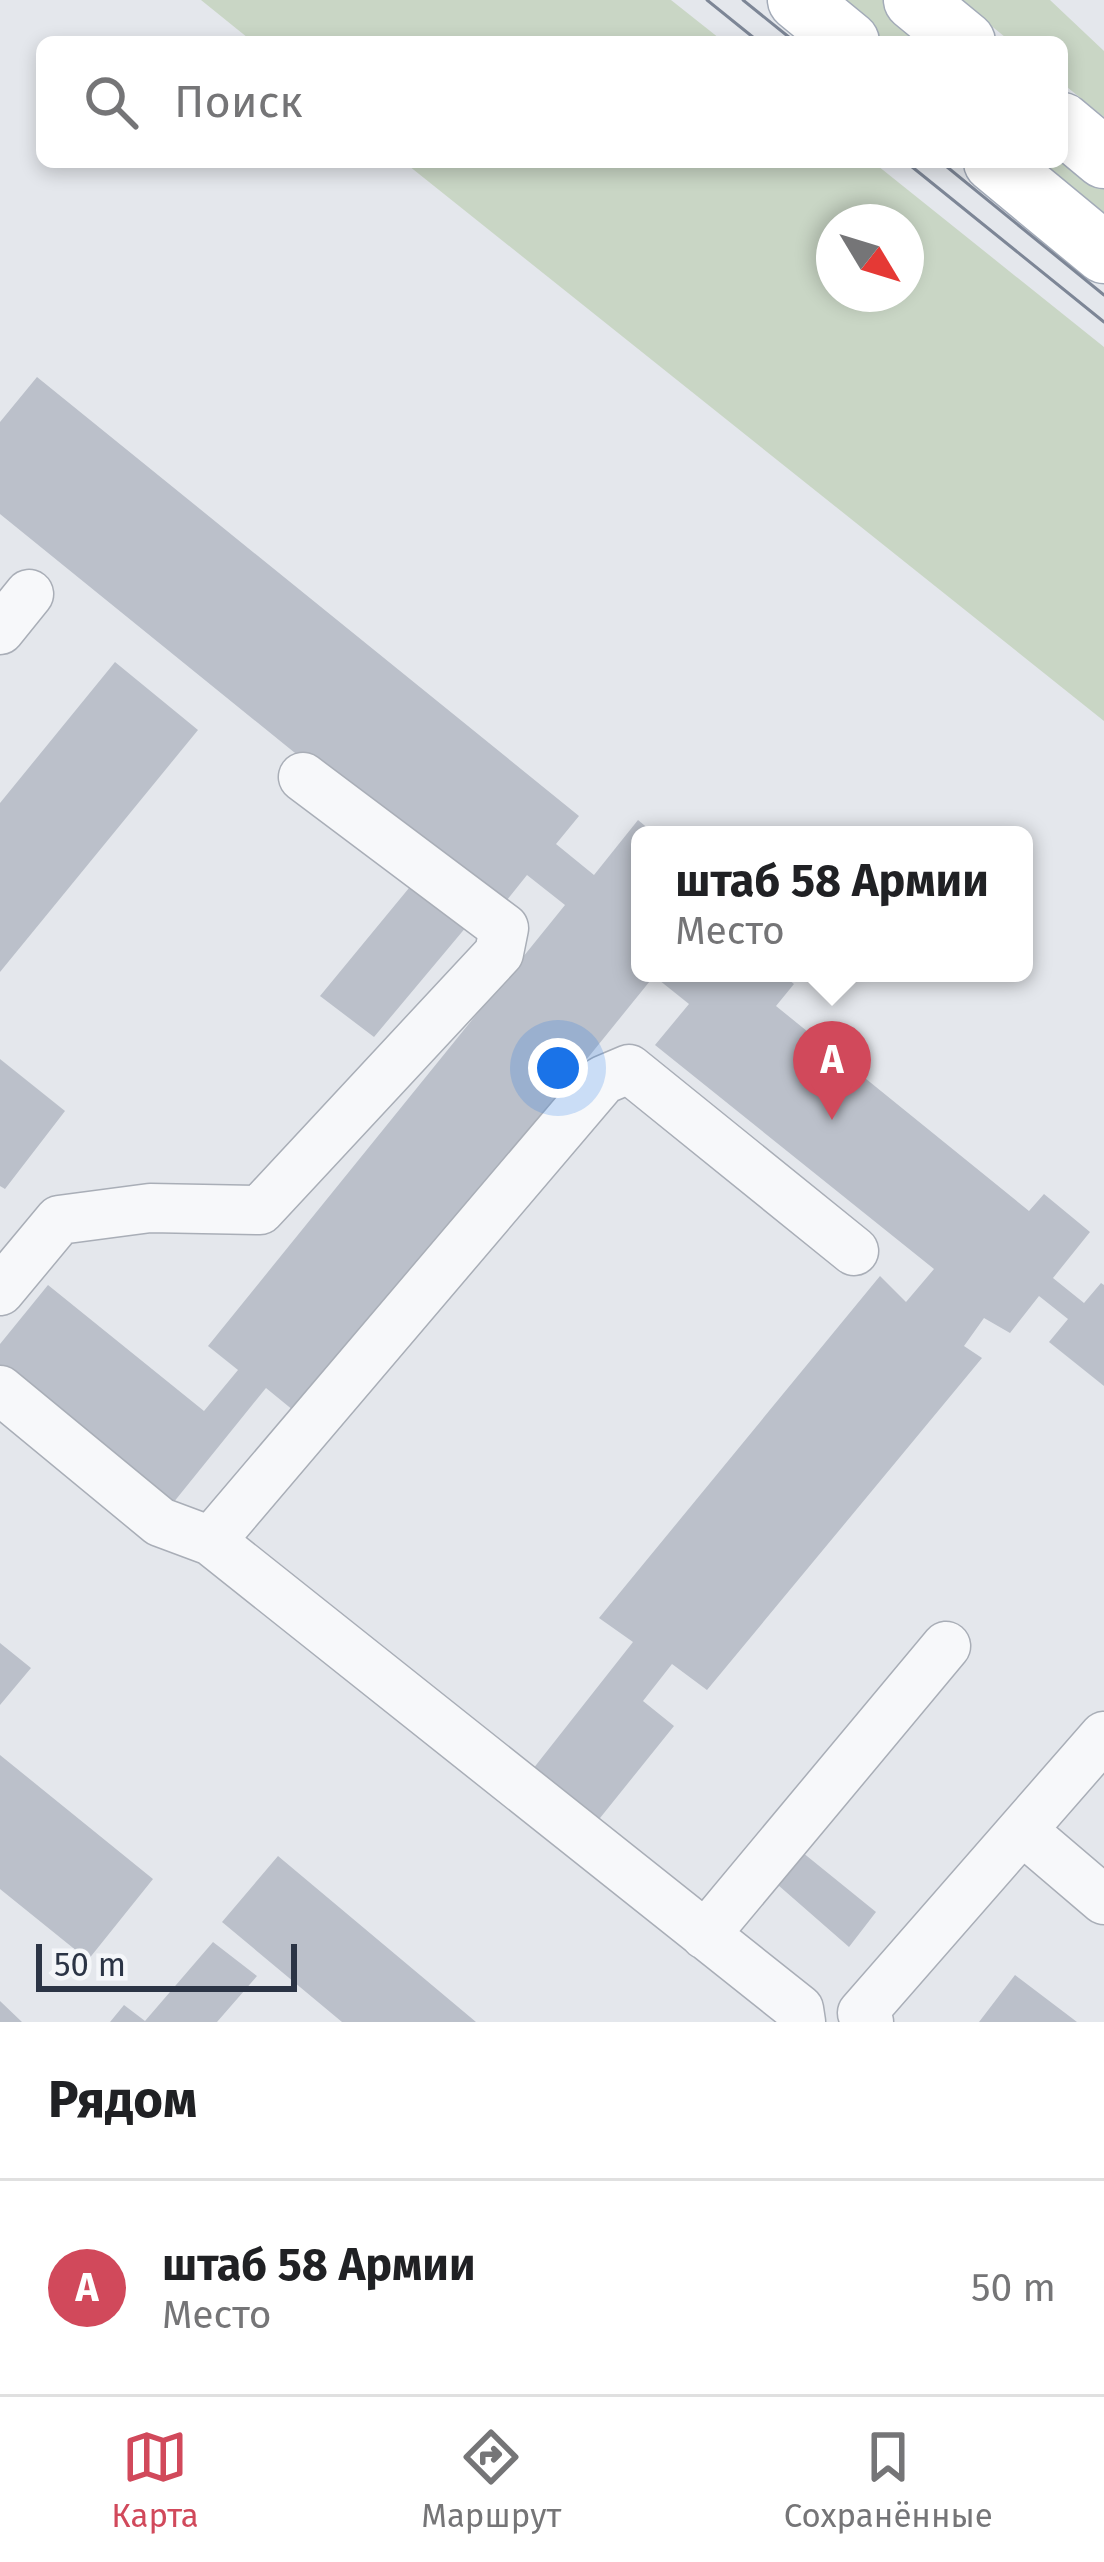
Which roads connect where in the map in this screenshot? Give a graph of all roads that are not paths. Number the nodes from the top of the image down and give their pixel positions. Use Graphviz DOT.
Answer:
graph roads {
  1 [pos="798,0"];
  2 [pos="842,36"];
  3 [pos="1068,128"];
  4 [pos="1104,158"];
  5 [pos="1001,168"];
  6 [pos="1104,253"];
  7 [pos="303,776"];
  8 [pos="854,1251"];
  9 [pos="0,1291"];
  10 [pos="0,1390"];
  11 [pos="211,1541"];
  12 [pos="946,1646"];
  13 [pos="1104,1736"];
  14 [pos="1023,1831"];
  15 [pos="1104,1900"];
  16 [pos="705,1935"];
  17 [pos="801,2022"];
  18 [pos="869,2022"];
  1 -- 2 [label="main road"];
  3 -- 4 [label="main road"];
  5 -- 6 [label="main road"];
  7 -- 9 [label="lane"];
  8 -- 11 [label="lane"];
  10 -- 11 [label="lane"];
  11 -- 16 [label="lane"];
  12 -- 16 [label="lane"];
  13 -- 14 [label="lane"];
  14 -- 15 [label="lane"];
  14 -- 18 [label="lane"];
  16 -- 17 [label="lane"];
}
